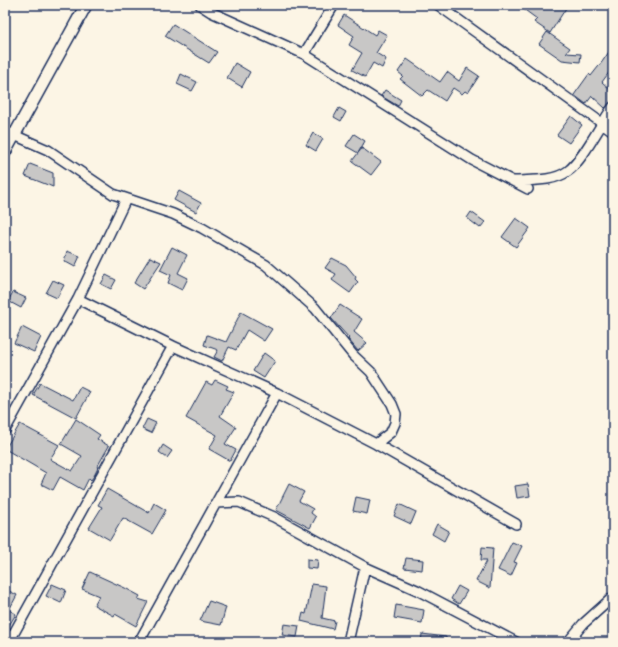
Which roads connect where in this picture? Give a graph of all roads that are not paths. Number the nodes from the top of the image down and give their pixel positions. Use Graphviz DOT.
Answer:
graph roads {
  1 [pos="86,5"];
  2 [pos="200,5"];
  3 [pos="334,5"];
  4 [pos="438,5"];
  5 [pos="213,9"];
  6 [pos="304,54"];
  7 [pos="613,107"];
  8 [pos="601,124"];
  9 [pos="613,131"];
  10 [pos="10,133"];
  11 [pos="5,152"];
  12 [pos="513,181"];
  13 [pos="528,189"];
  14 [pos="126,199"];
  15 [pos="78,299"];
  16 [pos="173,346"];
  17 [pos="277,393"];
  18 [pos="5,430"];
  19 [pos="376,444"];
  20 [pos="216,503"];
  21 [pos="516,524"];
  22 [pos="365,568"];
  23 [pos="613,597"];
  24 [pos="9,642"];
  25 [pos="138,642"];
  26 [pos="348,642"];
  27 [pos="516,642"];
  28 [pos="568,642"];
  1 -- 10 [label="street"];
  2 -- 5 [label="street"];
  3 -- 6 [label="street"];
  4 -- 8 [label="street"];
  5 -- 6 [label="street"];
  6 -- 12 [label="street"];
  7 -- 8 [label="street"];
  8 -- 9 [label="street"];
  8 -- 12 [label="street"];
  10 -- 11 [label="street"];
  10 -- 14 [label="street"];
  12 -- 13 [label="street"];
  14 -- 15 [label="street"];
  14 -- 19 [label="street"];
  15 -- 16 [label="street"];
  15 -- 18 [label="street"];
  16 -- 17 [label="street"];
  16 -- 24 [label="street"];
  17 -- 19 [label="street"];
  17 -- 20 [label="street"];
  19 -- 21 [label="street"];
  20 -- 22 [label="street"];
  20 -- 25 [label="street"];
  22 -- 26 [label="street"];
  22 -- 27 [label="street"];
  23 -- 28 [label="street"];
}
